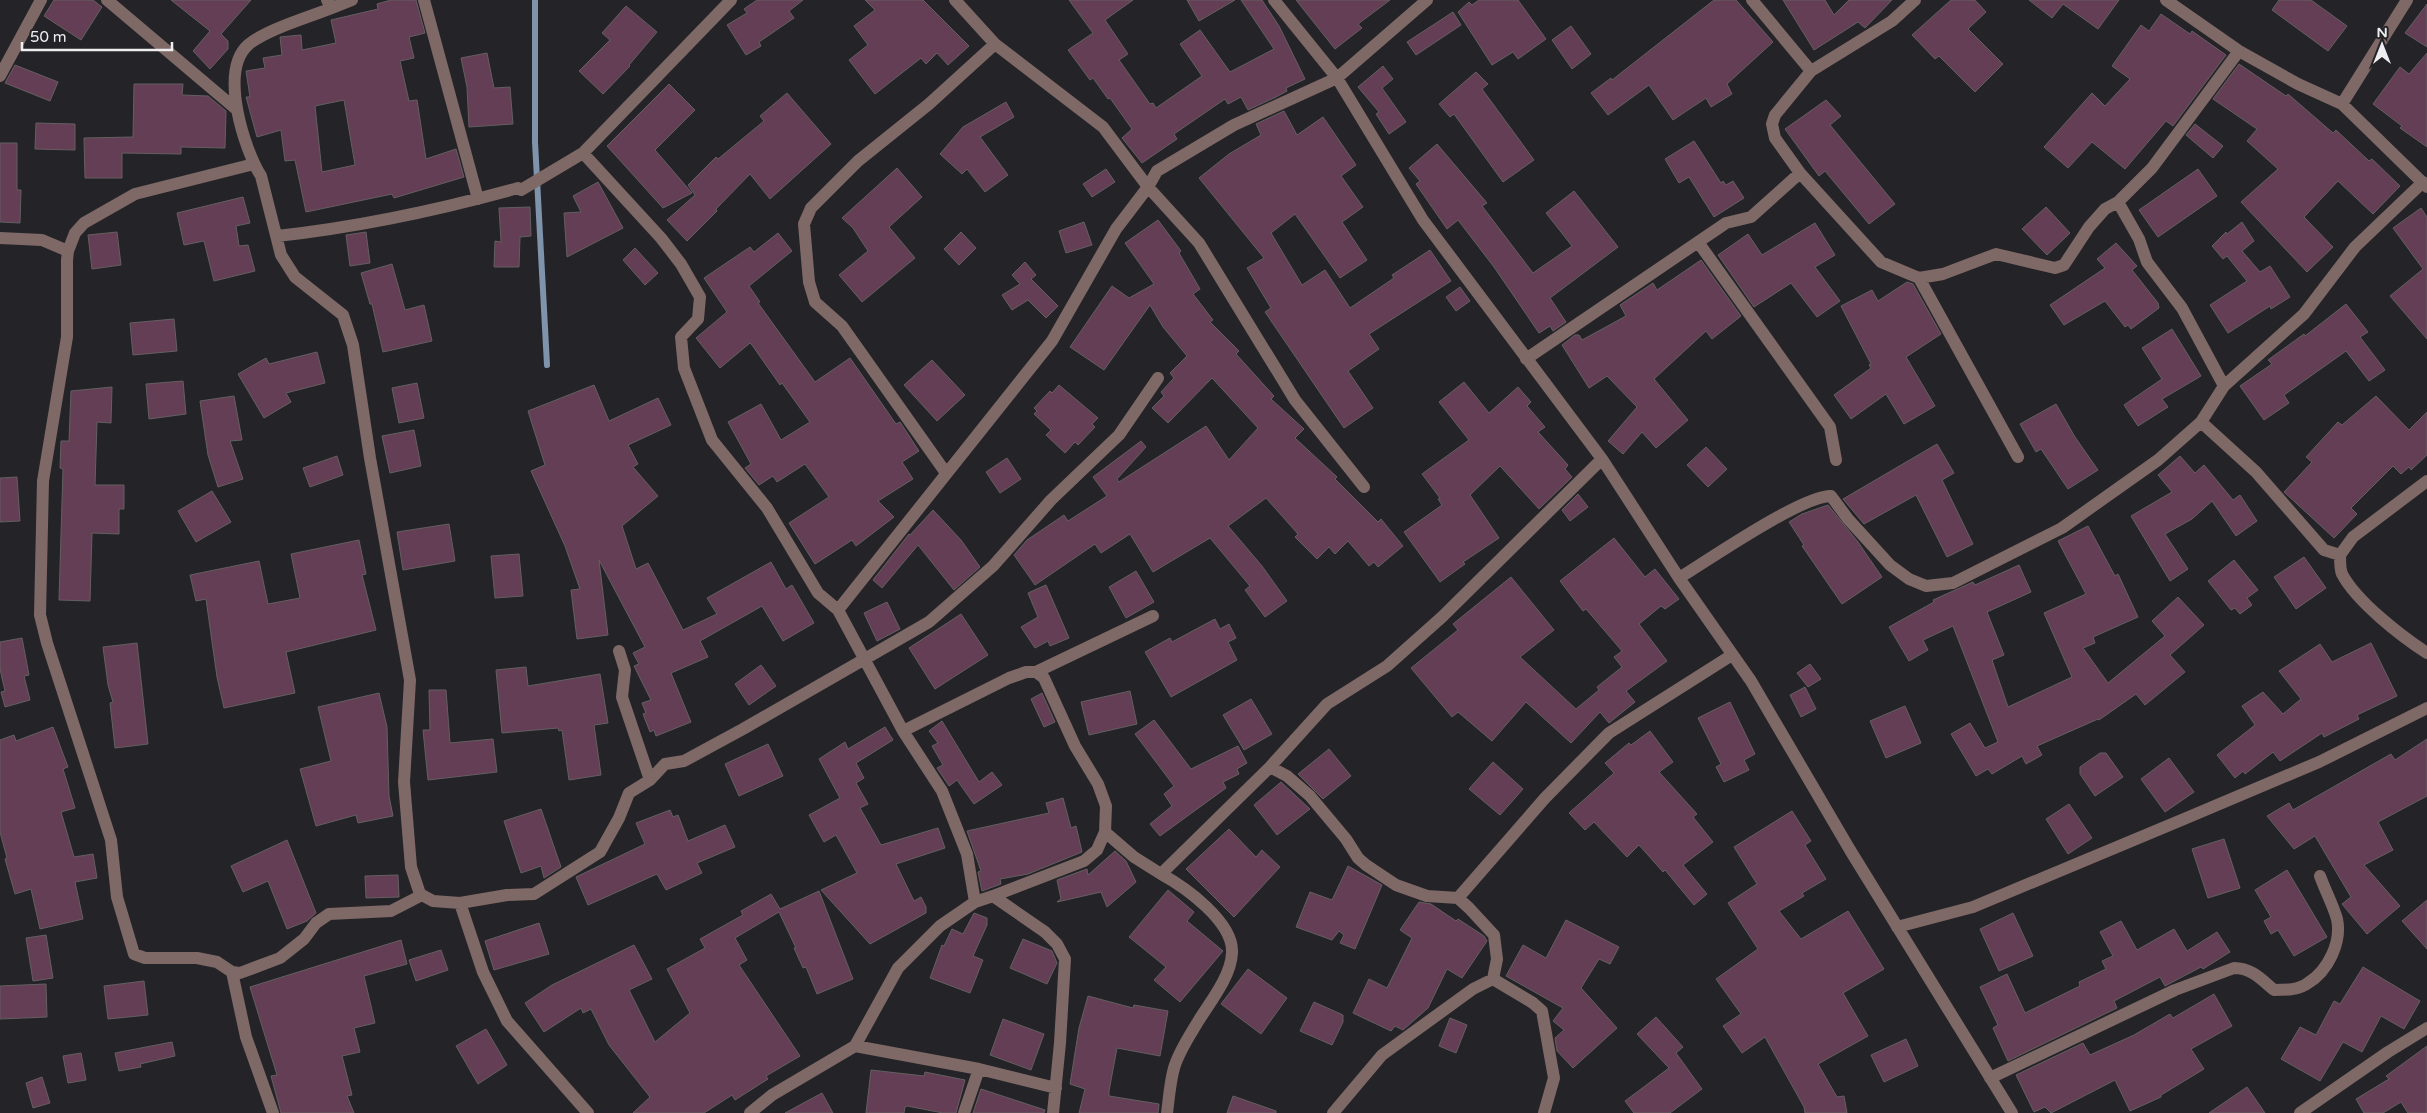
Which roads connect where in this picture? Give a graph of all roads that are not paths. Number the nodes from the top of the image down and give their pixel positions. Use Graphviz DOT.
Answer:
graph roads {
  1 [pos="41,0"];
  2 [pos="107,0"];
  3 [pos="352,0"];
  4 [pos="424,0"];
  5 [pos="731,0"];
  6 [pos="955,0"];
  7 [pos="1274,0"];
  8 [pos="1427,0"];
  9 [pos="1752,0"];
  10 [pos="1915,0"];
  11 [pos="2166,0"];
  12 [pos="2407,0"];
  13 [pos="330,4"];
  14 [pos="995,44"];
  15 [pos="2239,51"];
  16 [pos="1811,70"];
  17 [pos="0,76"];
  18 [pos="1337,78"];
  19 [pos="2342,104"];
  20 [pos="236,109"];
  21 [pos="584,153"];
  22 [pos="254,164"];
  23 [pos="1800,173"];
  24 [pos="2425,184"];
  25 [pos="1148,187"];
  26 [pos="478,199"];
  27 [pos="2118,202"];
  28 [pos="277,236"];
  29 [pos="0,238"];
  30 [pos="1698,242"];
  31 [pos="68,251"];
  32 [pos="1919,278"];
  33 [pos="1526,359"];
  34 [pos="1158,378"];
  35 [pos="2224,386"];
  36 [pos="2201,422"];
  37 [pos="2018,457"];
  38 [pos="1602,460"];
  39 [pos="1836,460"];
  40 [pos="946,473"];
  41 [pos="2427,481"];
  42 [pos="1364,487"];
  43 [pos="2340,555"];
  44 [pos="1679,578"];
  45 [pos="838,610"];
  46 [pos="1153,616"];
  47 [pos="618,651"];
  48 [pos="2427,653"];
  49 [pos="1732,655"];
  50 [pos="864,659"];
  51 [pos="1036,672"];
  52 [pos="2427,708"];
  53 [pos="903,731"];
  54 [pos="1270,767"];
  55 [pos="650,780"];
  56 [pos="1105,832"];
  57 [pos="1161,874"];
  58 [pos="2320,876"];
  59 [pos="422,896"];
  60 [pos="993,896"];
  61 [pos="1458,898"];
  62 [pos="975,902"];
  63 [pos="460,903"];
  64 [pos="1897,927"];
  65 [pos="232,972"];
  66 [pos="1492,979"];
  67 [pos="2427,1028"];
  68 [pos="855,1046"];
  69 [pos="979,1069"];
  70 [pos="1990,1078"];
  71 [pos="1056,1088"];
  72 [pos="273,1113"];
  73 [pos="588,1113"];
  74 [pos="750,1113"];
  75 [pos="964,1113"];
  76 [pos="1053,1113"];
  77 [pos="1167,1113"];
  78 [pos="1333,1113"];
  79 [pos="1544,1113"];
  80 [pos="2012,1113"];
  81 [pos="2300,1113"];
  1 -- 17 [label="street"];
  2 -- 20 [label="street"];
  3 -- 13 [label="street"];
  4 -- 26 [label="street"];
  5 -- 21 [label="street"];
  6 -- 14 [label="street"];
  7 -- 18 [label="street"];
  8 -- 18 [label="street"];
  9 -- 16 [label="street"];
  10 -- 16 [label="street"];
  11 -- 15 [label="street"];
  12 -- 19 [label="street"];
  13 -- 20 [label="street"];
  14 -- 25 [label="street"];
  14 -- 40 [label="street"];
  15 -- 19 [label="street"];
  15 -- 27 [label="street"];
  16 -- 23 [label="street"];
  18 -- 25 [label="street"];
  18 -- 33 [label="street"];
  19 -- 24 [label="street"];
  20 -- 22 [label="street"];
  21 -- 26 [label="street"];
  21 -- 45 [label="street"];
  22 -- 28 [label="street"];
  22 -- 31 [label="street"];
  23 -- 30 [label="street"];
  23 -- 32 [label="street"];
  24 -- 35 [label="street"];
  25 -- 40 [label="street"];
  25 -- 42 [label="street"];
  26 -- 28 [label="street"];
  27 -- 32 [label="street"];
  27 -- 35 [label="street"];
  28 -- 59 [label="street"];
  29 -- 31 [label="street"];
  30 -- 33 [label="street"];
  30 -- 39 [label="street"];
  31 -- 65 [label="street"];
  32 -- 37 [label="street"];
  33 -- 38 [label="street"];
  34 -- 50 [label="street"];
  35 -- 36 [label="street"];
  36 -- 43 [label="street"];
  36 -- 44 [label="street"];
  38 -- 44 [label="street"];
  38 -- 54 [label="street"];
  40 -- 45 [label="street"];
  41 -- 43 [label="street"];
  43 -- 48 [label="street"];
  44 -- 49 [label="street"];
  45 -- 50 [label="street"];
  46 -- 51 [label="street"];
  47 -- 55 [label="street"];
  49 -- 61 [label="street"];
  49 -- 64 [label="street"];
  50 -- 53 [label="street"];
  50 -- 55 [label="street"];
  51 -- 53 [label="street"];
  51 -- 56 [label="street"];
  52 -- 64 [label="street"];
  53 -- 62 [label="street"];
  54 -- 57 [label="street"];
  54 -- 61 [label="street"];
  55 -- 63 [label="street"];
  56 -- 57 [label="street"];
  56 -- 60 [label="street"];
  57 -- 77 [label="street"];
  58 -- 70 [label="street"];
  59 -- 63 [label="street"];
  59 -- 65 [label="street"];
  60 -- 62 [label="street"];
  60 -- 71 [label="street"];
  61 -- 66 [label="street"];
  62 -- 68 [label="street"];
  63 -- 73 [label="street"];
  64 -- 70 [label="street"];
  65 -- 72 [label="street"];
  66 -- 78 [label="street"];
  66 -- 79 [label="street"];
  67 -- 81 [label="street"];
  68 -- 69 [label="street"];
  68 -- 74 [label="street"];
  69 -- 71 [label="street"];
  69 -- 75 [label="street"];
  70 -- 80 [label="street"];
  71 -- 76 [label="street"];
}
